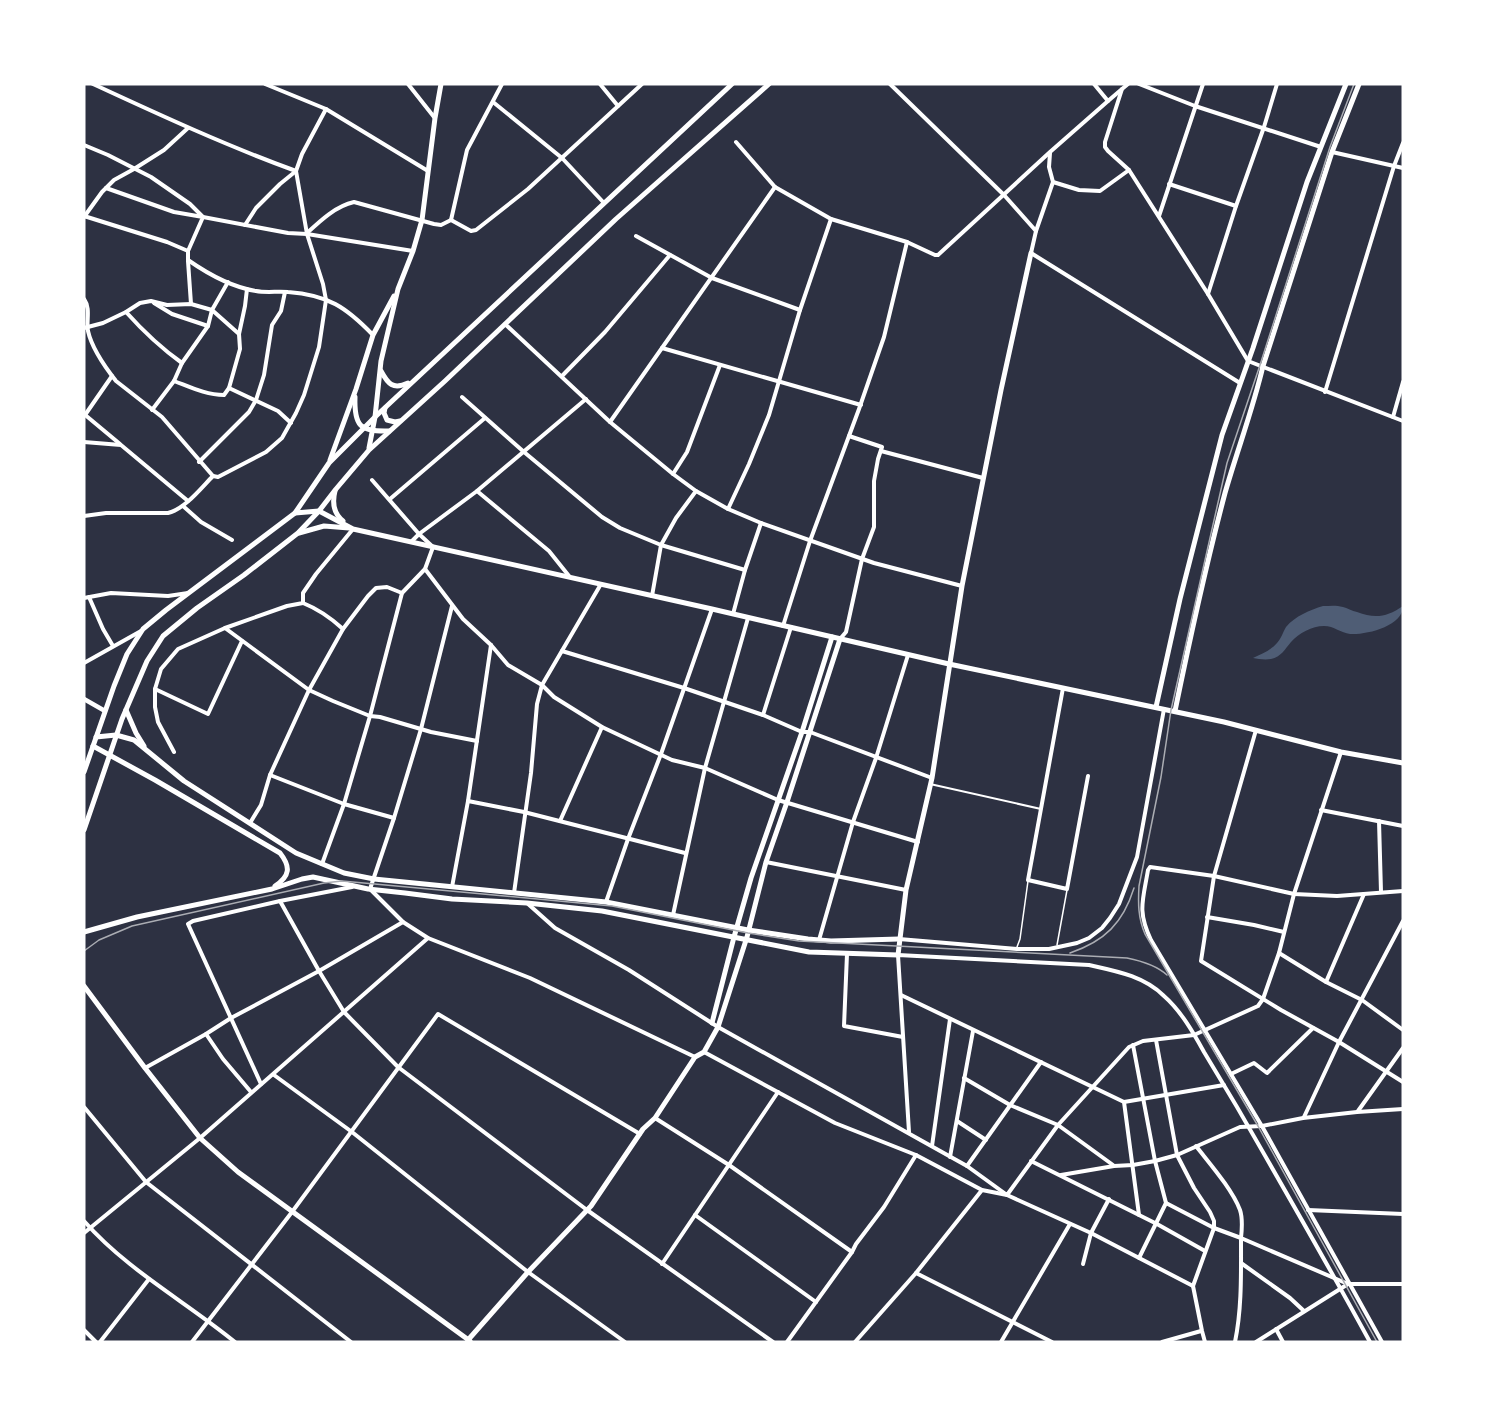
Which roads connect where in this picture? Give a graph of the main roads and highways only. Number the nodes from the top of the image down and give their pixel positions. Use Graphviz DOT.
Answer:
graph roads {
  1 [pos="441,84"];
  2 [pos="732,84"];
  3 [pos="769,84"];
  4 [pos="1346,84"];
  5 [pos="1359,84"];
  6 [pos="1031,253"];
  7 [pos="398,289"];
  8 [pos="380,370"];
  9 [pos="414,379"];
  10 [pos="356,389"];
  11 [pos="386,407"];
  12 [pos="375,417"];
  13 [pos="400,421"];
  14 [pos="364,428"];
  15 [pos="372,432"];
  16 [pos="389,432"];
  17 [pos="369,450"];
  18 [pos="329,463"];
  19 [pos="336,489"];
  20 [pos="319,511"];
  21 [pos="295,513"];
  22 [pos="353,529"];
  23 [pos="298,533"];
  24 [pos="832,637"];
  25 [pos="840,639"];
  26 [pos="949,664"];
  27 [pos="1156,707"];
  28 [pos="126,710"];
  29 [pos="1174,711"];
  30 [pos="116,735"];
  31 [pos="96,737"];
  32 [pos="93,746"];
  33 [pos="147,750"];
  34 [pos="109,755"];
  35 [pos="1403,762"];
  36 [pos="84,769"];
  37 [pos="84,830"];
  38 [pos="272,889"];
  39 [pos="737,927"];
  40 [pos="748,930"];
  41 [pos="86,933"];
  42 [pos="734,937"];
  43 [pos="899,939"];
  44 [pos="746,940"];
  45 [pos="84,986"];
  46 [pos="712,1023"];
  47 [pos="467,1340"];
  48 [pos="456,1342"];
  1 -- 7 [label="main road"];
  2 -- 9 [label="main road"];
  3 -- 13 [label="main road"];
  4 -- 27 [label="main road"];
  5 -- 29 [label="main road"];
  6 -- 26 [label="main road"];
  7 -- 8 [label="main road"];
  7 -- 10 [label="main road"];
  8 -- 9 [label="main road"];
  8 -- 12 [label="main road"];
  9 -- 11 [label="main road"];
  10 -- 14 [label="main road"];
  10 -- 18 [label="main road"];
  11 -- 12 [label="main road"];
  11 -- 13 [label="main road"];
  12 -- 14 [label="main road"];
  12 -- 15 [label="main road"];
  13 -- 16 [label="main road"];
  14 -- 15 [label="main road"];
  14 -- 18 [label="main road"];
  15 -- 16 [label="main road"];
  15 -- 17 [label="main road"];
  16 -- 17 [label="main road"];
  17 -- 19 [label="main road"];
  18 -- 21 [label="main road"];
  19 -- 20 [label="main road"];
  19 -- 22 [label="main road"];
  20 -- 21 [label="main road"];
  20 -- 22 [label="main road"];
  20 -- 23 [label="main road"];
  21 -- 31 [label="main road"];
  22 -- 23 [label="main road"];
  22 -- 24 [label="main road"];
  23 -- 28 [label="main road"];
  24 -- 25 [label="main road"];
  24 -- 39 [label="main road"];
  25 -- 26 [label="main road"];
  25 -- 40 [label="main road"];
  26 -- 27 [label="main road"];
  26 -- 43 [label="main road"];
  27 -- 29 [label="main road"];
  28 -- 30 [label="main road"];
  28 -- 33 [label="main road"];
  29 -- 35 [label="main road"];
  30 -- 31 [label="main road"];
  30 -- 33 [label="main road"];
  30 -- 34 [label="main road"];
  31 -- 32 [label="main road"];
  32 -- 34 [label="main road"];
  32 -- 36 [label="main road"];
  33 -- 39 [label="main road"];
  34 -- 37 [label="main road"];
  34 -- 38 [label="main road"];
  38 -- 41 [label="main road"];
  38 -- 42 [label="main road"];
  39 -- 40 [label="main road"];
  39 -- 42 [label="main road"];
  40 -- 43 [label="main road"];
  40 -- 44 [label="main road"];
  42 -- 44 [label="main road"];
  42 -- 46 [label="main road"];
  43 -- 44 [label="main road"];
  44 -- 47 [label="main road"];
  45 -- 47 [label="main road"];
  47 -- 48 [label="main road"];
}
